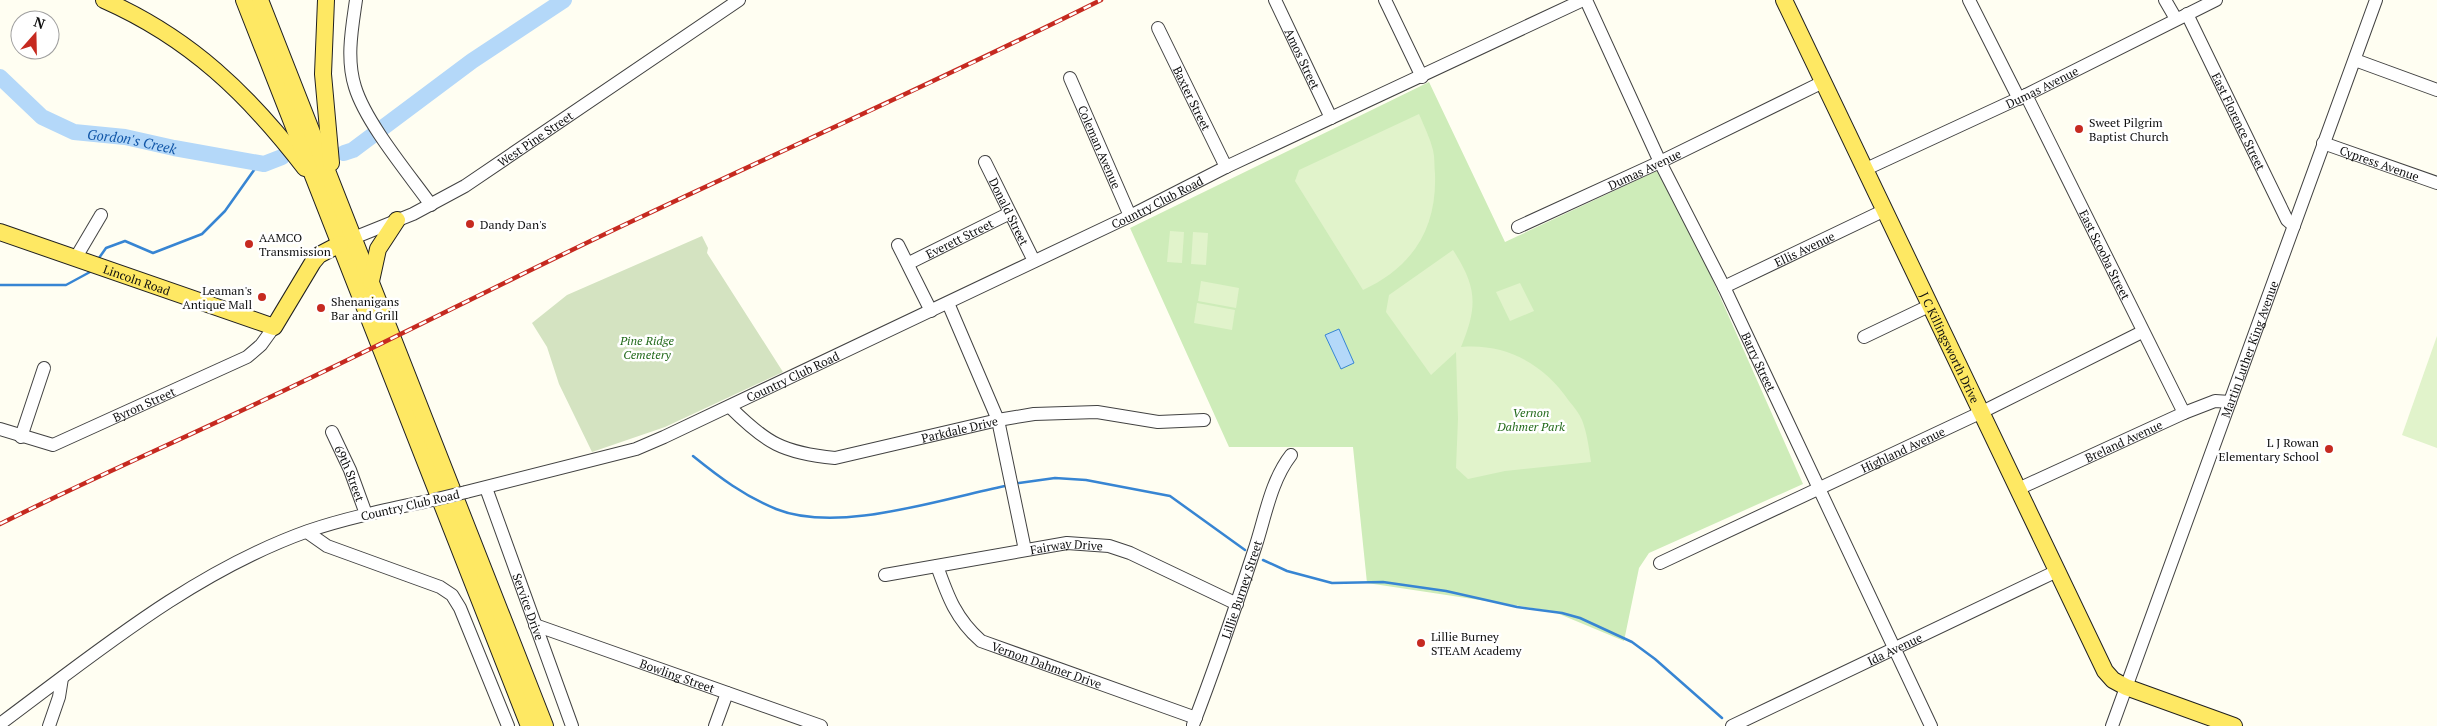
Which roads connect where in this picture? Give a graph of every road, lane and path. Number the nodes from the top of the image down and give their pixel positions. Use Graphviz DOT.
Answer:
graph roads {
  1 [pos="104,0"];
  2 [pos="244,0"];
  3 [pos="260,0"];
  4 [pos="326,0"];
  5 [pos="356,0"];
  6 [pos="739,0"];
  7 [pos="1275,0"];
  8 [pos="1385,0"];
  9 [pos="1585,0"];
  10 [pos="1969,0"];
  11 [pos="2165,0"];
  12 [pos="2216,0"];
  13 [pos="2376,0"];
  14 [pos="1790,2"];
  15 [pos="2182,17"];
  16 [pos="1158,28"];
  17 [pos="2355,60"];
  18 [pos="1422,77"];
  19 [pos="1070,78"];
  20 [pos="1824,82"];
  21 [pos="2437,90"];
  22 [pos="2022,97"];
  23 [pos="1332,118"];
  24 [pos="2323,143"];
  25 [pos="985,162"];
  26 [pos="1660,162"];
  27 [pos="1226,167"];
  28 [pos="1866,169"];
  29 [pos="2437,183"];
  30 [pos="317,184"];
  31 [pos="334,185"];
  32 [pos="431,205"];
  33 [pos="1885,210"];
  34 [pos="1010,214"];
  35 [pos="101,215"];
  36 [pos="1130,216"];
  37 [pos="397,220"];
  38 [pos="2294,226"];
  39 [pos="1518,227"];
  40 [pos="0,232"];
  41 [pos="347,241"];
  42 [pos="898,245"];
  43 [pos="75,258"];
  44 [pos="1034,261"];
  45 [pos="909,263"];
  46 [pos="371,283"];
  47 [pos="1724,287"];
  48 [pos="948,303"];
  49 [pos="1931,306"];
  50 [pos="930,311"];
  51 [pos="274,326"];
  52 [pos="2142,332"];
  53 [pos="1864,337"];
  54 [pos="44,368"];
  55 [pos="2230,402"];
  56 [pos="730,407"];
  57 [pos="1982,412"];
  58 [pos="2184,413"];
  59 [pos="998,420"];
  60 [pos="1204,420"];
  61 [pos="0,429"];
  62 [pos="332,432"];
  63 [pos="21,437"];
  64 [pos="1291,455"];
  65 [pos="486,488"];
  66 [pos="1817,488"];
  67 [pos="2018,489"];
  68 [pos="366,514"];
  69 [pos="307,532"];
  70 [pos="1025,550"];
  71 [pos="1660,563"];
  72 [pos="937,566"];
  73 [pos="2057,571"];
  74 [pos="885,575"];
  75 [pos="1237,604"];
  76 [pos="535,625"];
  77 [pos="1894,650"];
  78 [pos="62,678"];
  79 [pos="2126,687"];
  80 [pos="727,694"];
  81 [pos="1194,722"];
  82 [pos="0,724"];
  83 [pos="49,726"];
  84 [pos="508,726"];
  85 [pos="529,726"];
  86 [pos="545,726"];
  87 [pos="572,726"];
  88 [pos="715,726"];
  89 [pos="821,726"];
  90 [pos="1732,726"];
  91 [pos="1930,726"];
  92 [pos="2112,726"];
  93 [pos="2234,726"];
  1 -- 30 [label="main road"];
  2 -- 30 [label="main road"];
  3 -- 31 [label="main road"];
  4 -- 31 [label="main road"];
  5 -- 32 [label="street"];
  6 -- 32 [label="street, West Pine Street"];
  7 -- 23 [label="street, Amos Street"];
  8 -- 18 [label="street"];
  9 -- 18 [label="street, Country Club Road"];
  9 -- 26 [label="street, Barry Street"];
  10 -- 22 [label="street, East Scooba Street"];
  11 -- 15 [label="street, East Florence Street"];
  12 -- 15 [label="street, Dumas Avenue"];
  13 -- 17 [label="street, Martin Luther King Avenue"];
  14 -- 20 [label="main road, J C Killingsworth Drive"];
  15 -- 22 [label="street, Dumas Avenue"];
  15 -- 38 [label="street, East Florence Street"];
  16 -- 27 [label="street, Baxter Street"];
  17 -- 21 [label="street"];
  17 -- 24 [label="street, Martin Luther King Avenue"];
  18 -- 23 [label="street, Country Club Road"];
  19 -- 36 [label="street, Coleman Avenue"];
  20 -- 26 [label="street, Dumas Avenue"];
  20 -- 28 [label="main road, J C Killingsworth Drive"];
  22 -- 28 [label="street, Dumas Avenue"];
  22 -- 52 [label="street, East Scooba Street"];
  23 -- 27 [label="street, Country Club Road"];
  24 -- 29 [label="street, Cypress Avenue"];
  24 -- 38 [label="street, Martin Luther King Avenue"];
  25 -- 34 [label="street, Donald Street"];
  26 -- 39 [label="street, Dumas Avenue"];
  26 -- 47 [label="street, Barry Street"];
  27 -- 36 [label="street, Country Club Road"];
  28 -- 33 [label="main road, J C Killingsworth Drive"];
  30 -- 41 [label="main road"];
  31 -- 41 [label="main road"];
  32 -- 37 [label="street, West Pine Street"];
  33 -- 47 [label="street, Ellis Avenue"];
  33 -- 49 [label="main road, J C Killingsworth Drive"];
  34 -- 44 [label="street, Donald Street"];
  34 -- 45 [label="street, Everett Street"];
  35 -- 43 [label="street"];
  36 -- 44 [label="street, Country Club Road"];
  37 -- 41 [label="street, West Pine Street"];
  37 -- 46 [label="main road"];
  38 -- 55 [label="street, Martin Luther King Avenue"];
  40 -- 43 [label="main road, Lincoln Road"];
  41 -- 46 [label="main road"];
  41 -- 51 [label="main road, West Pine Street"];
  41 -- 85 [label="main road"];
  42 -- 45 [label="street"];
  43 -- 51 [label="main road, Lincoln Road"];
  44 -- 48 [label="street, Country Club Road"];
  45 -- 50 [label="street"];
  46 -- 86 [label="main road"];
  47 -- 66 [label="street, Barry Street"];
  48 -- 50 [label="street, Country Club Road"];
  48 -- 59 [label="street"];
  49 -- 53 [label="street"];
  49 -- 57 [label="main road, J C Killingsworth Drive"];
  50 -- 56 [label="street, Country Club Road"];
  51 -- 63 [label="street, Byron Street"];
  52 -- 57 [label="street, Highland Avenue"];
  52 -- 58 [label="street, East Scooba Street"];
  54 -- 63 [label="street"];
  55 -- 58 [label="street, Breland Avenue"];
  55 -- 79 [label="street, Martin Luther King Avenue"];
  56 -- 59 [label="street, Parkdale Drive"];
  56 -- 65 [label="street, Country Club Road"];
  57 -- 66 [label="street, Highland Avenue"];
  57 -- 67 [label="main road, J C Killingsworth Drive"];
  58 -- 67 [label="street, Breland Avenue"];
  59 -- 60 [label="street, Parkdale Drive"];
  59 -- 70 [label="street"];
  61 -- 63 [label="street, Byron Street"];
  62 -- 68 [label="street, 69th Street"];
  64 -- 75 [label="street, Lillie Burney Street"];
  65 -- 68 [label="street, Country Club Road, bridge"];
  65 -- 76 [label="street, Service Drive"];
  66 -- 71 [label="street, Highland Avenue"];
  66 -- 77 [label="street, Barry Street"];
  67 -- 73 [label="main road, J C Killingsworth Drive"];
  68 -- 69 [label="street, Country Club Road"];
  69 -- 78 [label="street, Country Club Road"];
  69 -- 84 [label="street"];
  70 -- 72 [label="street, Fairway Drive"];
  70 -- 75 [label="street, Fairway Drive"];
  72 -- 74 [label="street, Fairway Drive"];
  72 -- 81 [label="street, Vernon Dahmer Drive"];
  73 -- 77 [label="street, Ida Avenue"];
  73 -- 79 [label="main road, J C Killingsworth Drive"];
  75 -- 81 [label="street, Lillie Burney Street"];
  76 -- 80 [label="street, Bowling Street"];
  76 -- 87 [label="street, Service Drive"];
  77 -- 90 [label="street, Ida Avenue"];
  77 -- 91 [label="street, Barry Street"];
  78 -- 82 [label="street, Country Club Road"];
  78 -- 83 [label="street"];
  79 -- 92 [label="street, Martin Luther King Avenue"];
  79 -- 93 [label="main road, J C Killingsworth Drive"];
  80 -- 88 [label="street"];
  80 -- 89 [label="street, Bowling Street"];
}
